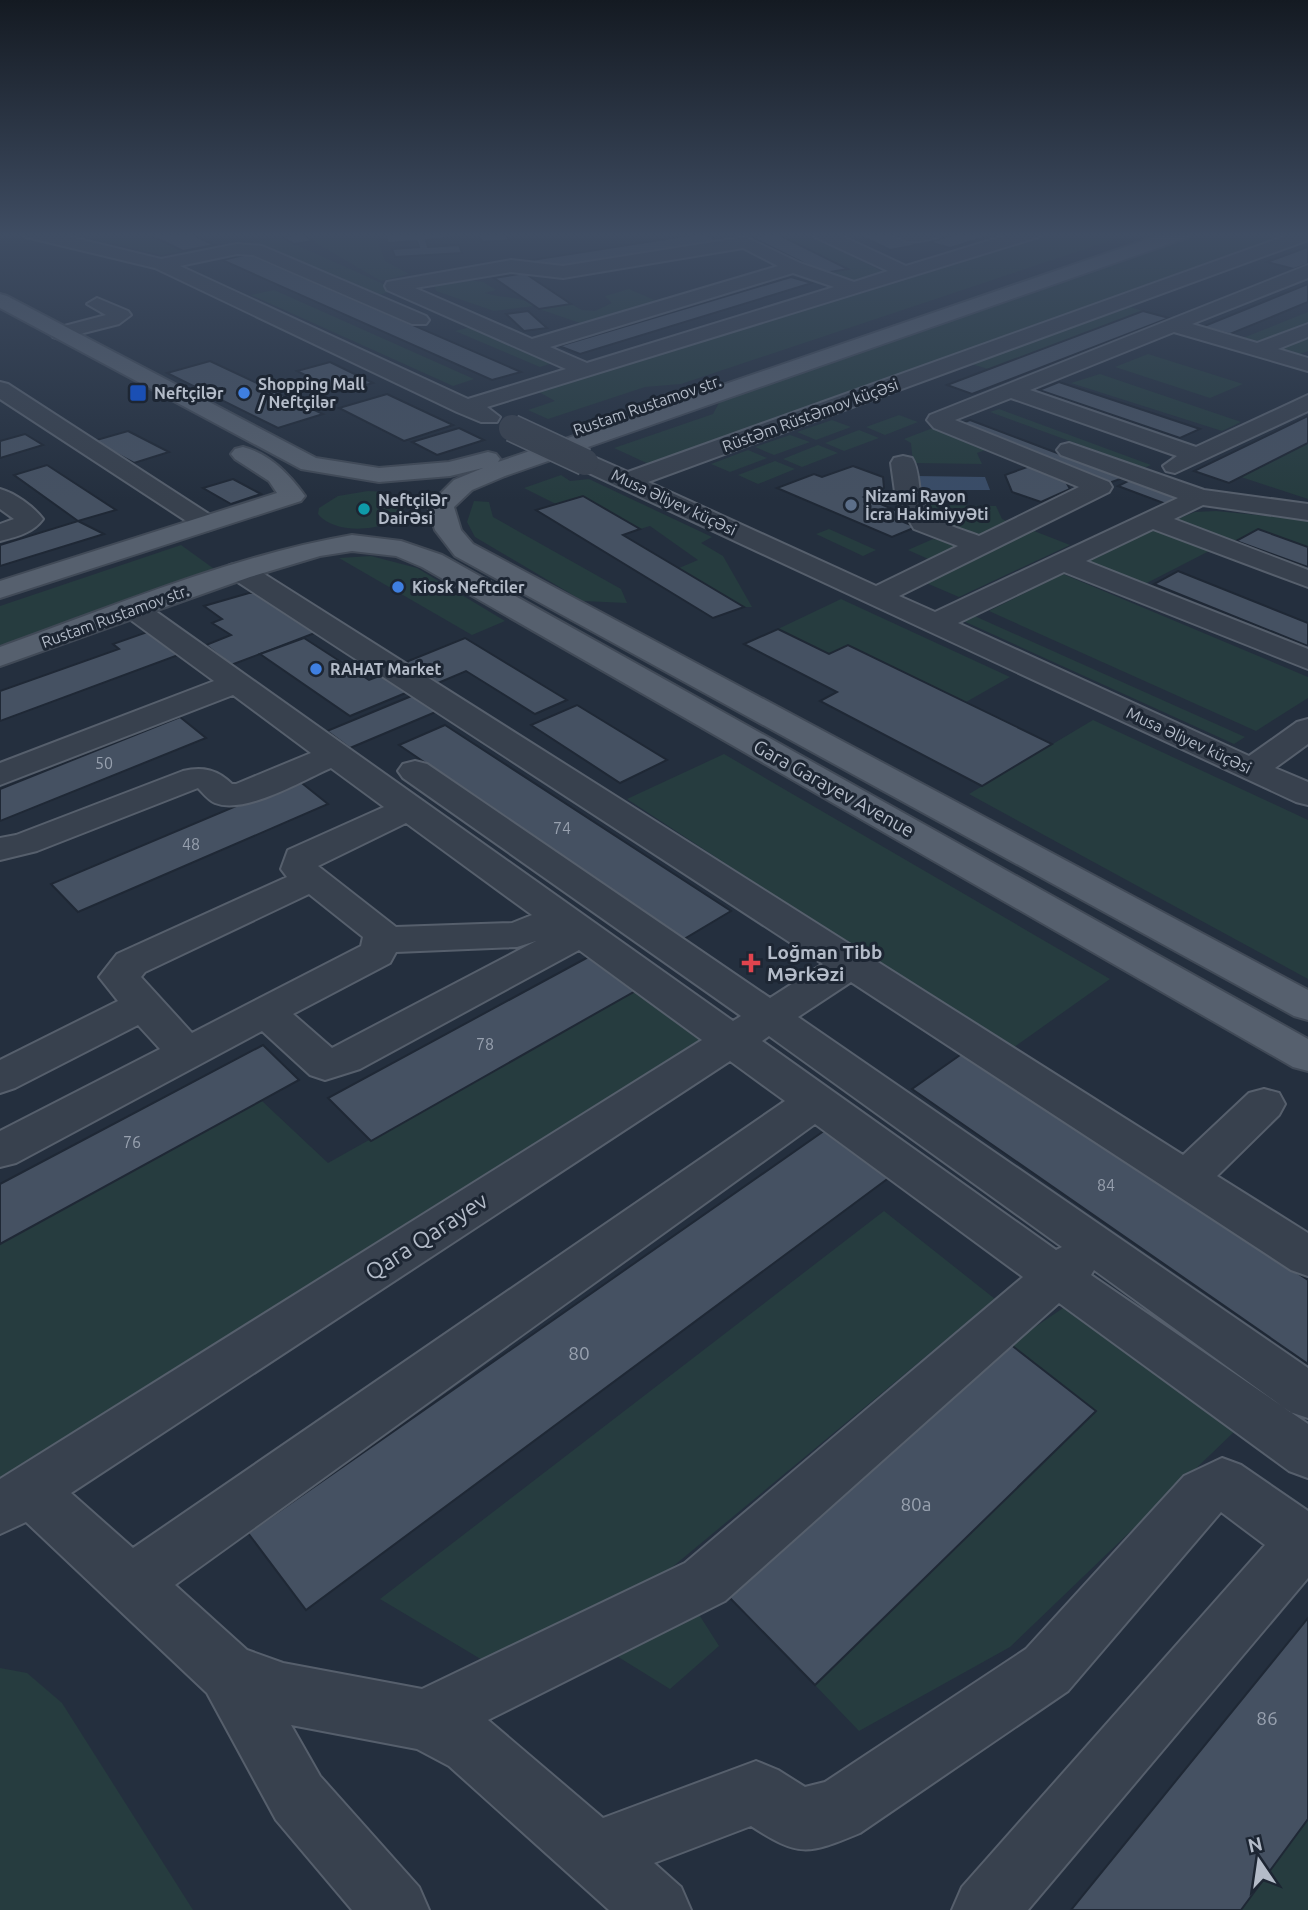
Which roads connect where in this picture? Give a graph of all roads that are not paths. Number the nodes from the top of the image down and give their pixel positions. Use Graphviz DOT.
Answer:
graph roads {
  1 [pos="41,322"];
  2 [pos="103,322"];
  3 [pos="285,322"];
  4 [pos="425,322"];
  5 [pos="476,322"];
  6 [pos="609,322"];
  7 [pos="742,322"];
  8 [pos="888,322"];
  9 [pos="926,322"];
  10 [pos="1106,322"];
  11 [pos="1135,322"];
  12 [pos="1191,322"];
  13 [pos="432,325"];
  14 [pos="1308,330"];
  15 [pos="60,332"];
  16 [pos="530,346"];
  17 [pos="1258,350"];
  18 [pos="1081,362"];
  19 [pos="1308,365"];
  20 [pos="532,368"];
  21 [pos="1105,369"];
  22 [pos="586,370"];
  23 [pos="557,379"];
  24 [pos="0,389"];
  25 [pos="1009,390"];
  26 [pos="865,396"];
  27 [pos="1308,402"];
  28 [pos="465,407"];
  29 [pos="960,410"];
  30 [pos="228,446"];
  31 [pos="1197,455"];
  32 [pos="903,463"];
  33 [pos="379,475"];
  34 [pos="1148,478"];
  35 [pos="627,481"];
  36 [pos="292,496"];
  37 [pos="0,497"];
  38 [pos="1200,498"];
  39 [pos="1308,512"];
  40 [pos="1152,520"];
  41 [pos="425,522"];
  42 [pos="206,523"];
  43 [pos="0,533"];
  44 [pos="352,543"];
  45 [pos="981,546"];
  46 [pos="1064,562"];
  47 [pos="240,571"];
  48 [pos="1308,579"];
  49 [pos="1278,587"];
  50 [pos="0,590"];
  51 [pos="877,596"];
  52 [pos="1308,600"];
  53 [pos="134,609"];
  54 [pos="935,622"];
  55 [pos="0,657"];
  56 [pos="1308,660"];
  57 [pos="237,683"];
  58 [pos="1308,729"];
  59 [pos="335,754"];
  60 [pos="1252,769"];
  61 [pos="0,775"];
  62 [pos="412,789"];
  63 [pos="1308,794"];
  64 [pos="0,849"];
  65 [pos="312,879"];
  66 [pos="572,925"];
  67 [pos="383,940"];
  68 [pos="852,964"];
  69 [pos="144,1005"];
  70 [pos="1308,1007"];
  71 [pos="266,1012"];
  72 [pos="771,1016"];
  73 [pos="733,1041"];
  74 [pos="186,1053"];
  75 [pos="1308,1056"];
  76 [pos="0,1079"];
  77 [pos="816,1101"];
  78 [pos="1264,1104"];
  79 [pos="0,1151"];
  80 [pos="1186,1179"];
  81 [pos="1308,1257"];
  82 [pos="1075,1260"];
  83 [pos="1308,1396"];
  84 [pos="1308,1454"];
  85 [pos="15,1500"];
  86 [pos="1306,1539"];
  87 [pos="131,1583"];
  88 [pos="228,1672"];
  89 [pos="424,1720"];
  90 [pos="594,1854"];
  91 [pos="396,1910"];
  92 [pos="658,1910"];
  93 [pos="985,1910"];
  1 -- 15 [label="main road"];
  2 -- 15 [label="street"];
  3 -- 28 [label="street, Musa Əliyev küçəsi"];
  4 -- 13 [label="street"];
  5 -- 16 [label="street"];
  6 -- 16 [label="street"];
  7 -- 22 [label="street"];
  8 -- 33 [label="main road, Rustam Rustamov str."];
  9 -- 41 [label="main road, Rustam Rustamov str."];
  10 -- 26 [label="street, Rüstəm Rüstəmov küçəsi"];
  11 -- 18 [label="street"];
  12 -- 17 [label="street"];
  14 -- 17 [label="street"];
  15 -- 33 [label="main road"];
  16 -- 22 [label="street"];
  17 -- 19 [label="street"];
  18 -- 21 [label="street"];
  18 -- 25 [label="street"];
  20 -- 23 [label="street"];
  22 -- 23 [label="street"];
  23 -- 28 [label="street"];
  24 -- 42 [label="street"];
  25 -- 29 [label="street"];
  25 -- 31 [label="street"];
  26 -- 29 [label="street"];
  26 -- 35 [label="street, Rüstəm Rüstəmov küçəsi"];
  27 -- 31 [label="street"];
  28 -- 35 [label="street, Musa Əliyev küçəsi, bridge"];
  29 -- 34 [label="street"];
  29 -- 45 [label="street"];
  30 -- 36 [label="main road"];
  31 -- 34 [label="street"];
  32 -- 45 [label="street"];
  33 -- 36 [label="main road"];
  33 -- 41 [label="main road"];
  34 -- 38 [label="street"];
  35 -- 51 [label="street, Musa Əliyev küçəsi"];
  36 -- 42 [label="main road"];
  36 -- 44 [label="main road"];
  37 -- 43 [label="street"];
  38 -- 39 [label="street"];
  38 -- 40 [label="street"];
  40 -- 46 [label="street"];
  40 -- 48 [label="street"];
  41 -- 44 [label="main road"];
  41 -- 70 [label="main road, Gara Garayev Avenue"];
  42 -- 50 [label="main road"];
  44 -- 47 [label="main road, Rustam Rustamov str."];
  44 -- 75 [label="main road, Gara Garayev Avenue"];
  45 -- 51 [label="street"];
  46 -- 54 [label="street"];
  46 -- 56 [label="street"];
  47 -- 53 [label="main road, Rustam Rustamov str."];
  47 -- 68 [label="street"];
  49 -- 52 [label="street"];
  51 -- 54 [label="street, Musa Əliyev küçəsi"];
  53 -- 55 [label="main road, Rustam Rustamov str."];
  53 -- 57 [label="street"];
  54 -- 60 [label="street, Musa Əliyev küçəsi"];
  57 -- 59 [label="street"];
  57 -- 61 [label="street"];
  58 -- 60 [label="street"];
  59 -- 62 [label="street"];
  59 -- 64 [label="street"];
  60 -- 63 [label="street, Musa Əliyev küçəsi"];
  62 -- 65 [label="street"];
  62 -- 66 [label="street"];
  62 -- 72 [label="street"];
  65 -- 67 [label="street"];
  65 -- 69 [label="street"];
  66 -- 67 [label="street"];
  66 -- 71 [label="street"];
  66 -- 73 [label="street"];
  67 -- 71 [label="street"];
  68 -- 72 [label="street, Qara Qarayev"];
  68 -- 80 [label="street"];
  69 -- 74 [label="street"];
  69 -- 76 [label="street"];
  71 -- 74 [label="street"];
  72 -- 73 [label="street, Qara Qarayev"];
  72 -- 82 [label="street"];
  73 -- 77 [label="street"];
  73 -- 85 [label="street, Qara Qarayev"];
  74 -- 79 [label="street"];
  77 -- 82 [label="street"];
  77 -- 87 [label="street"];
  78 -- 80 [label="street"];
  80 -- 81 [label="street"];
  82 -- 83 [label="street"];
  82 -- 84 [label="street"];
  82 -- 89 [label="street"];
  85 -- 87 [label="street"];
  86 -- 90 [label="street"];
  86 -- 93 [label="street"];
  87 -- 88 [label="street"];
  88 -- 89 [label="street"];
  88 -- 91 [label="street"];
  89 -- 90 [label="street"];
  90 -- 92 [label="street"];
}
